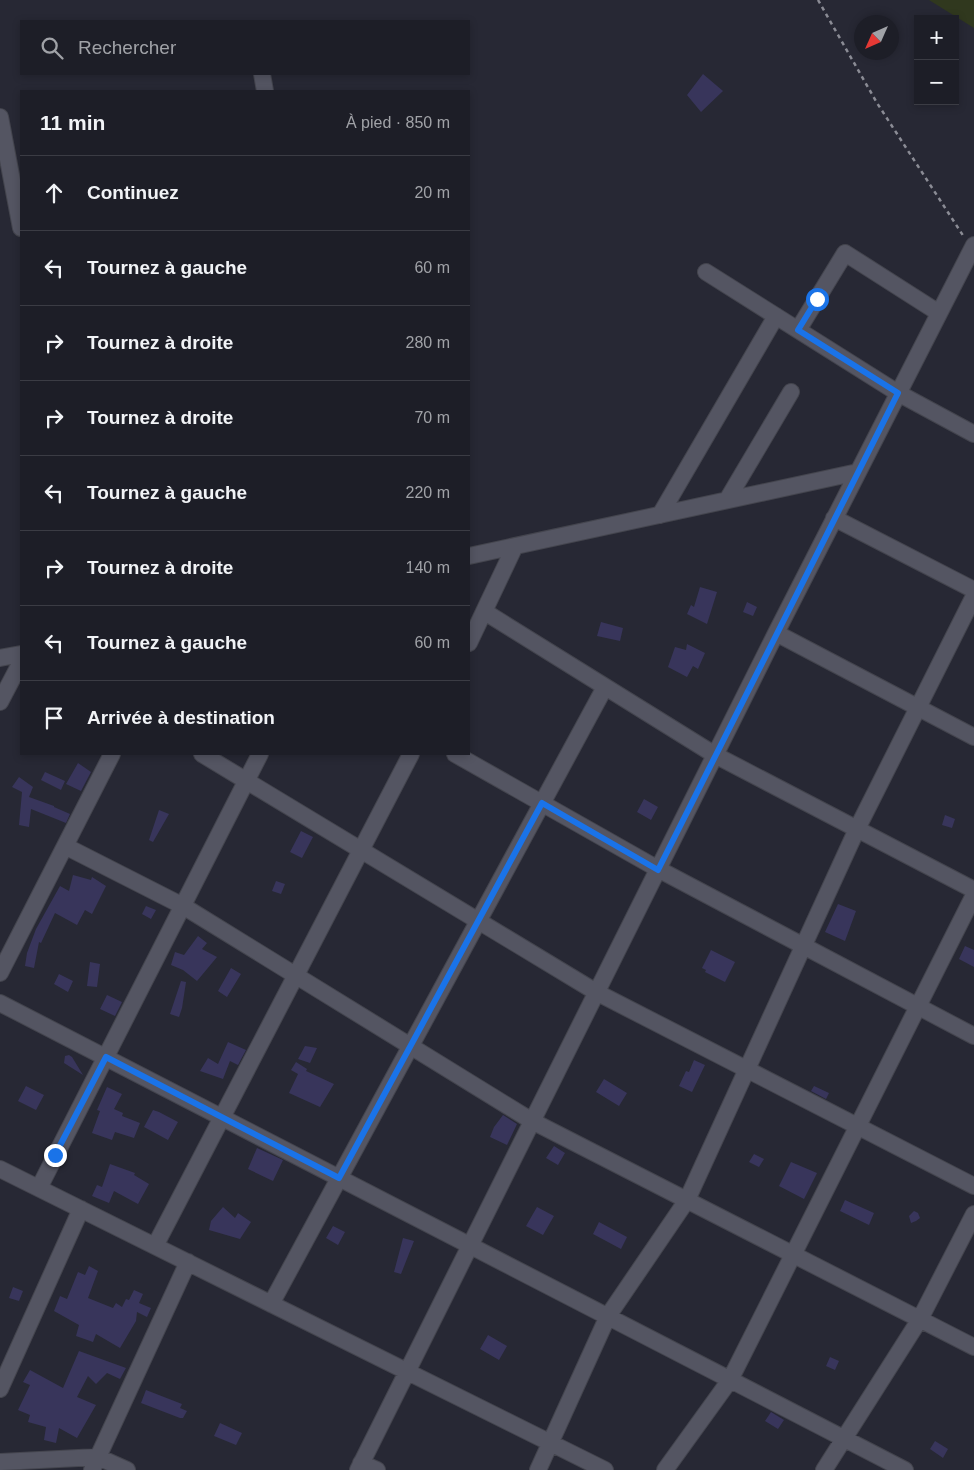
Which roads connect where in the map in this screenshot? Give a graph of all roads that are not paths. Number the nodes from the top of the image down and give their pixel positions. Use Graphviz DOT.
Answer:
graph roads {
  1 [pos="262,75"];
  2 [pos="265,90"];
  3 [pos="0,117"];
  4 [pos="20,223"];
  5 [pos="973,247"];
  6 [pos="706,272"];
  7 [pos="939,313"];
  8 [pos="776,316"];
  9 [pos="798,330"];
  10 [pos="792,392"];
  11 [pos="898,393"];
  12 [pos="974,434"];
  13 [pos="858,472"];
  14 [pos="727,500"];
  15 [pos="660,515"];
  16 [pos="834,518"];
  17 [pos="515,546"];
  18 [pos="470,556"];
  19 [pos="974,590"];
  20 [pos="974,596"];
  21 [pos="485,612"];
  22 [pos="776,633"];
  23 [pos="470,642"];
  24 [pos="20,654"];
  25 [pos="0,658"];
  26 [pos="20,664"];
  27 [pos="605,687"];
  28 [pos="0,702"];
  29 [pos="918,708"];
  30 [pos="974,737"];
  31 [pos="111,755"];
  32 [pos="204,755"];
  33 [pos="260,755"];
  34 [pos="411,755"];
  35 [pos="457,755"];
  36 [pos="715,755"];
  37 [pos="247,781"];
  38 [pos="542,803"];
  39 [pos="857,829"];
  40 [pos="65,846"];
  41 [pos="361,850"];
  42 [pos="658,870"];
  43 [pos="974,890"];
  44 [pos="974,895"];
  45 [pos="183,906"];
  46 [pos="478,921"];
  47 [pos="804,946"];
  48 [pos="0,973"];
  49 [pos="296,976"];
  50 [pos="596,992"];
  51 [pos="0,1003"];
  52 [pos="918,1006"];
  53 [pos="974,1036"];
  54 [pos="410,1046"];
  55 [pos="106,1057"];
  56 [pos="747,1070"];
  57 [pos="222,1117"];
  58 [pos="532,1121"];
  59 [pos="858,1126"];
  60 [pos="0,1169"];
  61 [pos="339,1178"];
  62 [pos="974,1186"];
  63 [pos="39,1188"];
  64 [pos="687,1200"];
  65 [pos="81,1209"];
  66 [pos="974,1214"];
  67 [pos="470,1245"];
  68 [pos="155,1246"];
  69 [pos="793,1255"];
  70 [pos="188,1262"];
  71 [pos="271,1304"];
  72 [pos="608,1316"];
  73 [pos="920,1320"];
  74 [pos="974,1347"];
  75 [pos="407,1371"];
  76 [pos="730,1380"];
  77 [pos="0,1389"];
  78 [pos="844,1438"];
  79 [pos="550,1443"];
  80 [pos="0,1462"];
  81 [pos="95,1464"];
  82 [pos="360,1466"];
  83 [pos="127,1470"];
  84 [pos="378,1470"];
  85 [pos="538,1470"];
  86 [pos="605,1470"];
  87 [pos="665,1470"];
  88 [pos="824,1470"];
  89 [pos="905,1470"];
  1 -- 2 [label="street"];
  3 -- 4 [label="street"];
  5 -- 7 [label="street"];
  6 -- 8 [label="street"];
  7 -- 9 [label="street"];
  7 -- 11 [label="street"];
  8 -- 9 [label="street"];
  8 -- 15 [label="street"];
  9 -- 11 [label="street"];
  10 -- 14 [label="street"];
  11 -- 12 [label="street"];
  11 -- 13 [label="street"];
  13 -- 14 [label="street"];
  13 -- 16 [label="street"];
  14 -- 15 [label="street"];
  15 -- 17 [label="street"];
  16 -- 19 [label="street"];
  16 -- 22 [label="street"];
  17 -- 18 [label="street"];
  17 -- 21 [label="street"];
  20 -- 29 [label="street"];
  21 -- 23 [label="street"];
  21 -- 27 [label="street"];
  22 -- 29 [label="street"];
  22 -- 36 [label="street"];
  24 -- 25 [label="street"];
  26 -- 28 [label="street"];
  27 -- 36 [label="street"];
  27 -- 38 [label="street"];
  29 -- 30 [label="street"];
  29 -- 39 [label="street"];
  31 -- 40 [label="street"];
  32 -- 37 [label="street"];
  33 -- 37 [label="street"];
  34 -- 41 [label="street"];
  35 -- 38 [label="street"];
  36 -- 39 [label="street"];
  36 -- 42 [label="street"];
  37 -- 41 [label="street"];
  37 -- 45 [label="street"];
  38 -- 42 [label="street"];
  38 -- 46 [label="street"];
  39 -- 43 [label="street"];
  39 -- 47 [label="street"];
  40 -- 45 [label="street"];
  40 -- 48 [label="street"];
  41 -- 46 [label="street"];
  41 -- 49 [label="street"];
  42 -- 47 [label="street"];
  42 -- 50 [label="street"];
  44 -- 52 [label="street"];
  45 -- 49 [label="street"];
  45 -- 55 [label="street"];
  46 -- 50 [label="street"];
  46 -- 54 [label="street"];
  47 -- 52 [label="street"];
  47 -- 56 [label="street"];
  49 -- 54 [label="street"];
  49 -- 57 [label="street"];
  50 -- 56 [label="street"];
  50 -- 58 [label="street"];
  51 -- 55 [label="street"];
  52 -- 53 [label="street"];
  52 -- 59 [label="street"];
  54 -- 58 [label="street"];
  54 -- 61 [label="street"];
  55 -- 57 [label="street"];
  55 -- 63 [label="street"];
  56 -- 59 [label="street"];
  56 -- 64 [label="street"];
  57 -- 61 [label="street"];
  57 -- 68 [label="street"];
  58 -- 64 [label="street"];
  58 -- 67 [label="street"];
  59 -- 62 [label="street"];
  59 -- 69 [label="street"];
  60 -- 63 [label="street"];
  61 -- 67 [label="street"];
  61 -- 71 [label="street"];
  63 -- 65 [label="street"];
  64 -- 69 [label="street"];
  64 -- 72 [label="street"];
  65 -- 68 [label="street"];
  65 -- 77 [label="street"];
  66 -- 73 [label="street"];
  67 -- 72 [label="street"];
  67 -- 75 [label="street"];
  68 -- 70 [label="street"];
  69 -- 73 [label="street"];
  69 -- 76 [label="street"];
  70 -- 71 [label="street"];
  70 -- 81 [label="street"];
  71 -- 75 [label="street"];
  72 -- 76 [label="street"];
  72 -- 79 [label="street"];
  73 -- 74 [label="street"];
  73 -- 78 [label="street"];
  75 -- 79 [label="street"];
  75 -- 82 [label="street"];
  76 -- 78 [label="street"];
  76 -- 87 [label="street"];
  78 -- 88 [label="street"];
  78 -- 89 [label="street"];
  79 -- 85 [label="street"];
  79 -- 86 [label="street"];
  80 -- 81 [label="street"];
  81 -- 83 [label="street"];
  82 -- 84 [label="street"];
}
